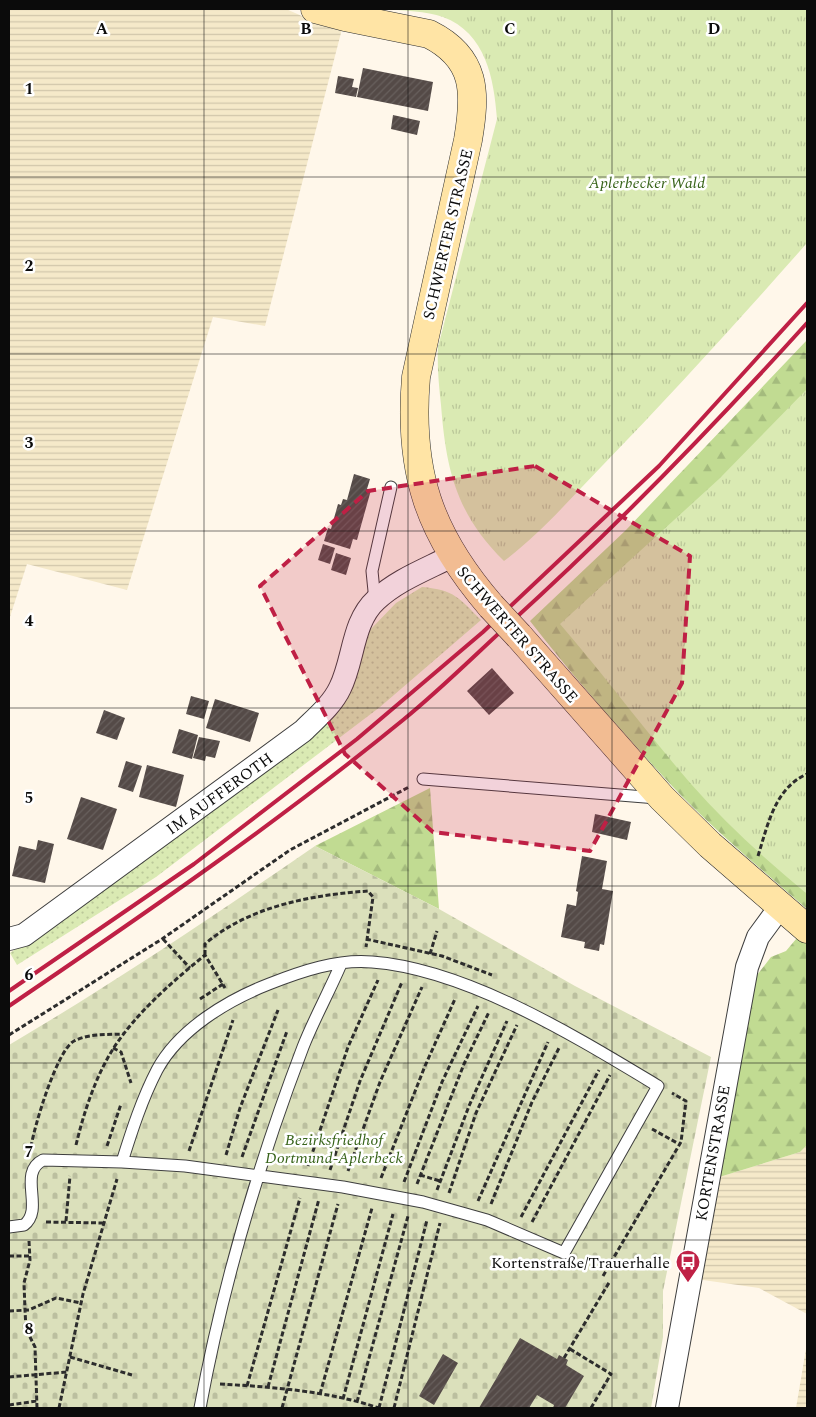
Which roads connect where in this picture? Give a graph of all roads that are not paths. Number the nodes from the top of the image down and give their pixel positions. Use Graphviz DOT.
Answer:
graph roads {
  1 [pos="315,9"];
  2 [pos="391,487"];
  3 [pos="452,556"];
  4 [pos="375,601"];
  5 [pos="423,779"];
  6 [pos="662,798"];
  7 [pos="780,907"];
  8 [pos="807,929"];
  9 [pos="9,939"];
  10 [pos="341,964"];
  11 [pos="122,1162"];
  12 [pos="257,1175"];
  13 [pos="9,1227"];
  14 [pos="200,1408"];
  15 [pos="667,1408"];
  1 -- 3 [label="street, SCHWERTER STRASSE"];
  2 -- 4 [label="lane"];
  3 -- 4 [label="street, IM AUFFEROTH"];
  3 -- 6 [label="street, SCHWERTER STRASSE, bridge"];
  4 -- 9 [label="street, IM AUFFEROTH"];
  5 -- 6 [label="lane"];
  6 -- 7 [label="street, SCHWERTER STRASSE"];
  7 -- 8 [label="street, SCHWERTER STRASSE"];
  7 -- 15 [label="street, KORTENSTRASSE"];
  10 -- 11 [label="lane"];
  10 -- 12 [label="lane"];
  10 -- 12 [label="lane"];
  11 -- 12 [label="lane"];
  11 -- 13 [label="lane"];
  12 -- 14 [label="lane"];
}
